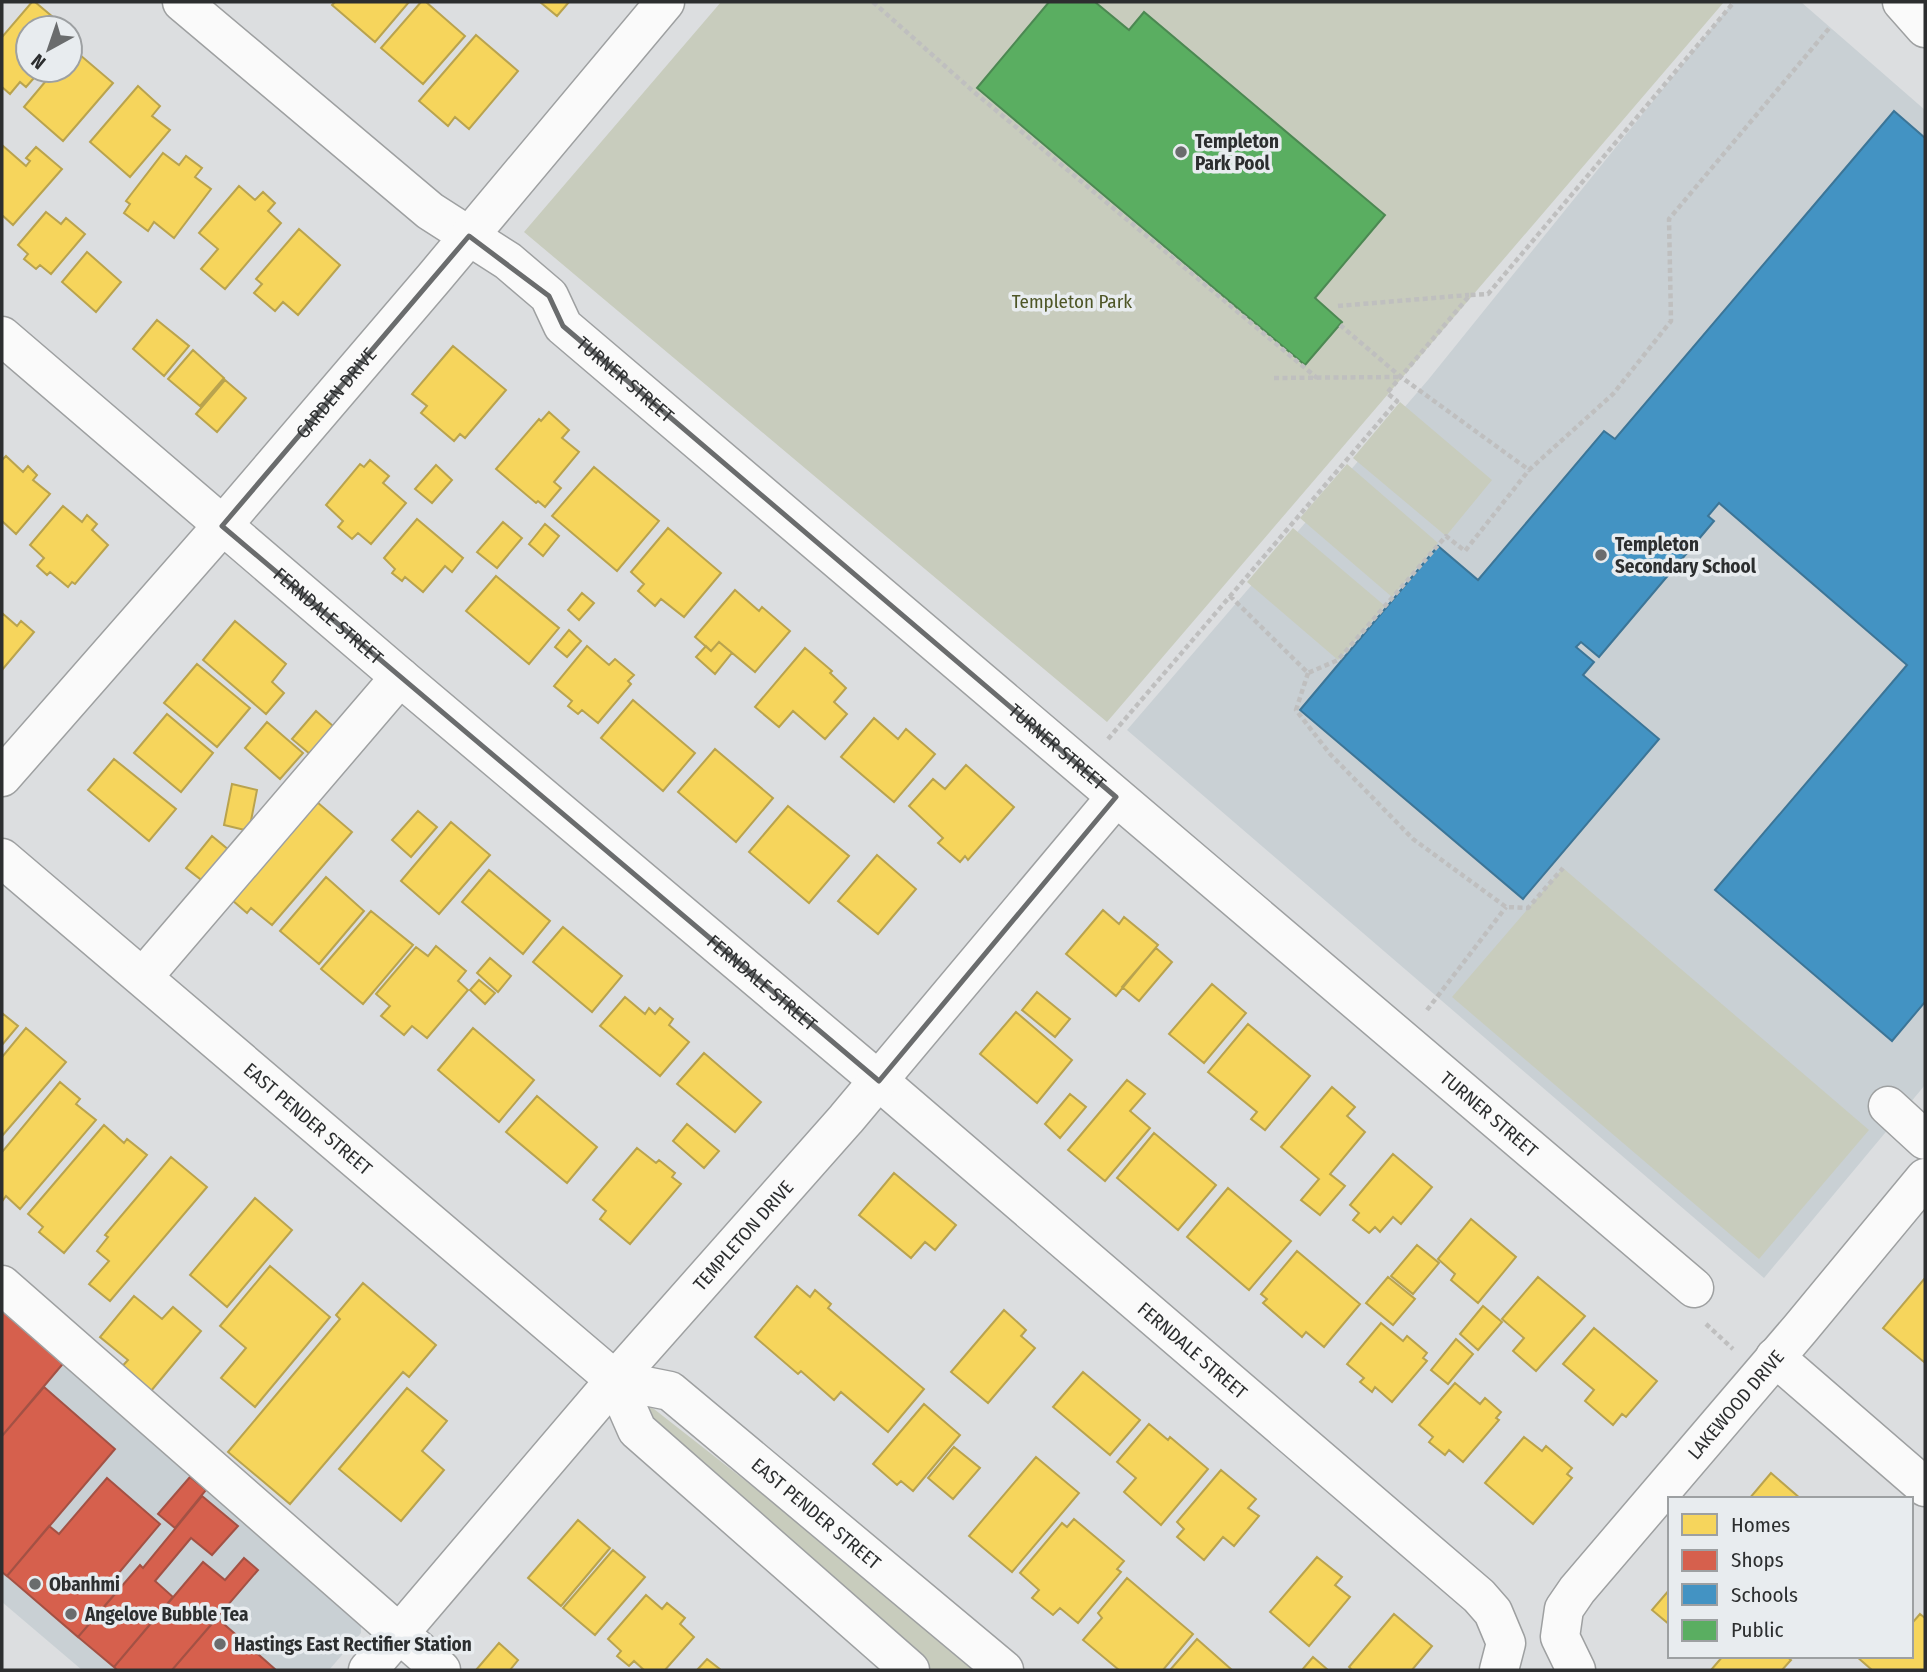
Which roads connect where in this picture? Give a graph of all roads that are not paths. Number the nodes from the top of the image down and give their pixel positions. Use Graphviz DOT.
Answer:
graph roads {
  1 [pos="182,2"];
  2 [pos="665,2"];
  3 [pos="1902,2"];
  4 [pos="1925,28"];
  5 [pos="469,236"];
  6 [pos="2,336"];
  7 [pos="222,526"];
  8 [pos="400,677"];
  9 [pos="2,777"];
  10 [pos="1116,797"];
  11 [pos="2,858"];
  12 [pos="143,978"];
  13 [pos="879,1081"];
  14 [pos="1888,1106"];
  15 [pos="1925,1140"];
  16 [pos="1925,1178"];
  17 [pos="2,1285"];
  18 [pos="1694,1288"];
  19 [pos="1775,1357"];
  20 [pos="615,1380"];
  21 [pos="1925,1487"];
  22 [pos="398,1634"];
  23 [pos="1568,1654"];
  24 [pos="1503,1657"];
  25 [pos="368,1670"];
  26 [pos="441,1670"];
  27 [pos="910,1670"];
  28 [pos="1004,1670"];
  1 -- 5 [label="street, TURNER STREET"];
  2 -- 5 [label="street, GARDEN DRIVE"];
  3 -- 4 [label="street"];
  5 -- 7 [label="street, GARDEN DRIVE"];
  5 -- 10 [label="street, TURNER STREET"];
  6 -- 7 [label="street, FERNDALE STREET"];
  7 -- 8 [label="street, FERNDALE STREET"];
  7 -- 9 [label="street, GARDEN DRIVE"];
  8 -- 12 [label="street"];
  8 -- 13 [label="street, FERNDALE STREET"];
  10 -- 13 [label="street, TEMPLETON DRIVE"];
  10 -- 18 [label="street, TURNER STREET"];
  11 -- 12 [label="street, EAST PENDER STREET"];
  12 -- 20 [label="street, EAST PENDER STREET"];
  13 -- 20 [label="street, TEMPLETON DRIVE"];
  13 -- 24 [label="street, FERNDALE STREET"];
  14 -- 15 [label="street"];
  16 -- 19 [label="street, LAKEWOOD DRIVE"];
  17 -- 22 [label="street"];
  19 -- 21 [label="street"];
  19 -- 23 [label="street, LAKEWOOD DRIVE"];
  20 -- 22 [label="street, TEMPLETON DRIVE"];
  20 -- 27 [label="street, EAST PENDER STREET"];
  20 -- 28 [label="street, EAST PENDER STREET"];
  22 -- 25 [label="street, TEMPLETON DRIVE"];
  22 -- 26 [label="street"];
}
